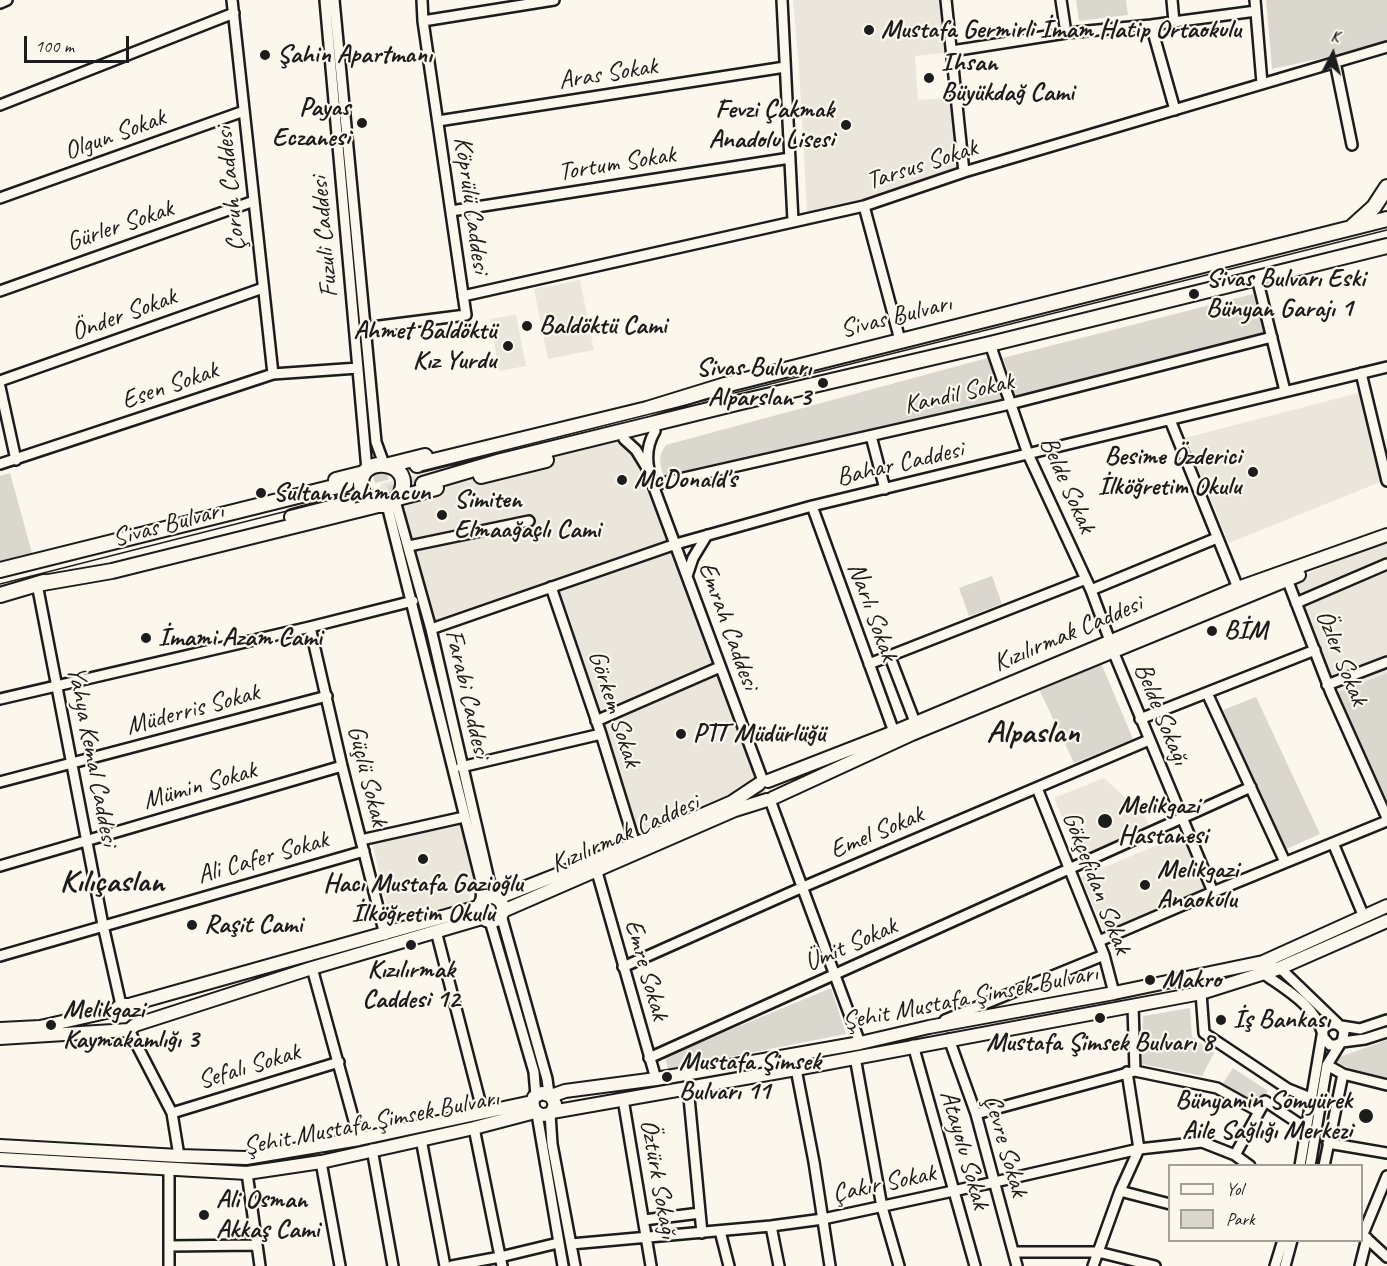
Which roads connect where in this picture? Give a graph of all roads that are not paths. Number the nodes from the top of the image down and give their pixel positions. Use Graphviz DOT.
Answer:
graph roads {
  1 [pos="8,0"];
  2 [pos="232,0"];
  3 [pos="325,0"];
  4 [pos="333,0"];
  5 [pos="422,0"];
  6 [pos="554,0"];
  7 [pos="782,0"];
  8 [pos="946,0"];
  9 [pos="1061,0"];
  10 [pos="1172,0"];
  11 [pos="1255,0"];
  12 [pos="0,3"];
  13 [pos="1256,11"];
  14 [pos="234,13"];
  15 [pos="423,21"];
  16 [pos="1174,22"];
  17 [pos="1151,25"];
  18 [pos="1066,33"];
  19 [pos="1387,47"];
  20 [pos="952,51"];
  21 [pos="1335,62"];
  22 [pos="785,67"];
  23 [pos="1262,83"];
  24 [pos="0,105"];
  25 [pos="1175,110"];
  26 [pos="244,111"];
  27 [pos="438,121"];
  28 [pos="1352,145"];
  29 [pos="790,158"];
  30 [pos="964,172"];
  31 [pos="1387,187"];
  32 [pos="0,198"];
  33 [pos="254,201"];
  34 [pos="864,206"];
  35 [pos="451,211"];
  36 [pos="1387,219"];
  37 [pos="794,221"];
  38 [pos="1349,229"];
  39 [pos="1387,246"];
  40 [pos="1370,249"];
  41 [pos="1387,254"];
  42 [pos="1257,278"];
  43 [pos="263,288"];
  44 [pos="0,291"];
  45 [pos="463,296"];
  46 [pos="364,327"];
  47 [pos="1272,337"];
  48 [pos="900,340"];
  49 [pos="990,345"];
  50 [pos="1387,367"];
  51 [pos="358,368"];
  52 [pos="1361,373"];
  53 [pos="273,374"];
  54 [pos="0,381"];
  55 [pos="725,385"];
  56 [pos="0,387"];
  57 [pos="1285,391"];
  58 [pos="741,402"];
  59 [pos="1010,404"];
  60 [pos="1170,420"];
  61 [pos="655,431"];
  62 [pos="871,436"];
  63 [pos="624,440"];
  64 [pos="1028,454"];
  65 [pos="16,460"];
  66 [pos="0,464"];
  67 [pos="386,464"];
  68 [pos="417,465"];
  69 [pos="648,470"];
  70 [pos="365,471"];
  71 [pos="1387,480"];
  72 [pos="346,484"];
  73 [pos="423,484"];
  74 [pos="653,485"];
  75 [pos="885,489"];
  76 [pos="348,502"];
  77 [pos="390,502"];
  78 [pos="812,506"];
  79 [pos="529,522"];
  80 [pos="707,535"];
  81 [pos="1387,535"];
  82 [pos="1217,538"];
  83 [pos="1387,542"];
  84 [pos="676,544"];
  85 [pos="408,546"];
  86 [pos="65,555"];
  87 [pos="1387,564"];
  88 [pos="0,570"];
  89 [pos="687,576"];
  90 [pos="1086,579"];
  91 [pos="1287,579"];
  92 [pos="37,584"];
  93 [pos="551,588"];
  94 [pos="1238,588"];
  95 [pos="1091,590"];
  96 [pos="0,595"];
  97 [pos="412,600"];
  98 [pos="1296,603"];
  99 [pos="310,627"];
  100 [pos="431,629"];
  101 [pos="1112,646"];
  102 [pos="1315,650"];
  103 [pos="890,657"];
  104 [pos="1387,662"];
  105 [pos="869,664"];
  106 [pos="720,667"];
  107 [pos="57,685"];
  108 [pos="1328,685"];
  109 [pos="1207,693"];
  110 [pos="327,696"];
  111 [pos="0,699"];
  112 [pos="1140,719"];
  113 [pos="596,721"];
  114 [pos="915,722"];
  115 [pos="894,732"];
  116 [pos="601,734"];
  117 [pos="1149,740"];
  118 [pos="72,763"];
  119 [pos="342,766"];
  120 [pos="461,767"];
  121 [pos="0,782"];
  122 [pos="763,782"];
  123 [pos="1251,787"];
  124 [pos="1037,788"];
  125 [pos="770,799"];
  126 [pos="464,817"];
  127 [pos="1182,819"];
  128 [pos="1387,820"];
  129 [pos="361,840"];
  130 [pos="87,841"];
  131 [pos="1333,843"];
  132 [pos="635,844"];
  133 [pos="364,851"];
  134 [pos="1285,862"];
  135 [pos="0,866"];
  136 [pos="1070,870"];
  137 [pos="597,872"];
  138 [pos="803,887"];
  139 [pos="1213,892"];
  140 [pos="497,898"];
  141 [pos="1387,906"];
  142 [pos="489,912"];
  143 [pos="1364,916"];
  144 [pos="1387,921"];
  145 [pos="103,925"];
  146 [pos="436,931"];
  147 [pos="386,934"];
  148 [pos="1098,941"];
  149 [pos="1104,955"];
  150 [pos="0,956"];
  151 [pos="312,968"];
  152 [pos="623,968"];
  153 [pos="1280,968"];
  154 [pos="1264,974"];
  155 [pos="834,976"];
  156 [pos="1114,993"];
  157 [pos="1201,993"];
  158 [pos="1133,1006"];
  159 [pos="122,1007"];
  160 [pos="1387,1020"];
  161 [pos="1339,1025"];
  162 [pos="929,1027"];
  163 [pos="128,1028"];
  164 [pos="0,1029"];
  165 [pos="1387,1032"];
  166 [pos="1323,1036"];
  167 [pos="0,1038"];
  168 [pos="949,1039"];
  169 [pos="860,1043"];
  170 [pos="1341,1043"];
  171 [pos="913,1045"];
  172 [pos="855,1057"];
  173 [pos="650,1058"];
  174 [pos="339,1062"];
  175 [pos="1327,1065"];
  176 [pos="796,1069"];
  177 [pos="1131,1072"];
  178 [pos="1343,1074"];
  179 [pos="656,1079"];
  180 [pos="1387,1085"];
  181 [pos="688,1087"];
  182 [pos="623,1099"];
  183 [pos="1313,1099"];
  184 [pos="540,1102"];
  185 [pos="1258,1111"];
  186 [pos="172,1113"];
  187 [pos="483,1113"];
  188 [pos="551,1113"];
  189 [pos="976,1114"];
  190 [pos="474,1128"];
  191 [pos="1307,1129"];
  192 [pos="359,1139"];
  193 [pos="421,1139"];
  194 [pos="1328,1143"];
  195 [pos="0,1146"];
  196 [pos="372,1149"];
  197 [pos="1138,1149"];
  198 [pos="1387,1153"];
  199 [pos="1235,1155"];
  200 [pos="179,1156"];
  201 [pos="0,1159"];
  202 [pos="321,1162"];
  203 [pos="1247,1164"];
  204 [pos="1300,1164"];
  205 [pos="1310,1164"];
  206 [pos="1324,1164"];
  207 [pos="169,1169"];
  208 [pos="247,1173"];
  209 [pos="1387,1176"];
  210 [pos="995,1182"];
  211 [pos="954,1190"];
  212 [pos="1120,1191"];
  213 [pos="1168,1203"];
  214 [pos="882,1207"];
  215 [pos="700,1213"];
  216 [pos="823,1219"];
  217 [pos="644,1220"];
  218 [pos="771,1226"];
  219 [pos="720,1231"];
  220 [pos="702,1233"];
  221 [pos="1364,1235"];
  222 [pos="646,1238"];
  223 [pos="1282,1242"];
  224 [pos="1291,1242"];
  225 [pos="558,1243"];
  226 [pos="571,1244"];
  227 [pos="257,1245"];
  228 [pos="168,1246"];
  229 [pos="1014,1252"];
  230 [pos="1098,1252"];
  231 [pos="1387,1257"];
  232 [pos="501,1262"];
  233 [pos="168,1266"];
  234 [pos="260,1266"];
  235 [pos="340,1266"];
  236 [pos="393,1266"];
  237 [pos="445,1266"];
  238 [pos="452,1266"];
  239 [pos="562,1266"];
  240 [pos="575,1266"];
  241 [pos="651,1266"];
  242 [pos="729,1266"];
  243 [pos="779,1266"];
  244 [pos="830,1266"];
  245 [pos="899,1266"];
  246 [pos="975,1266"];
  247 [pos="1017,1266"];
  248 [pos="1093,1266"];
  249 [pos="1155,1266"];
  250 [pos="1275,1266"];
  251 [pos="1285,1266"];
  252 [pos="1360,1266"];
  1 -- 12 [label="street"];
  2 -- 14 [label="street, Çoruh Caddesi"];
  3 -- 51 [label="street, Fuzuli Caddesi"];
  4 -- 46 [label="street, Fuzuli Caddesi"];
  5 -- 15 [label="street, Köprülü Caddesi"];
  6 -- 15 [label="street"];
  7 -- 22 [label="street"];
  8 -- 20 [label="street"];
  9 -- 18 [label="street"];
  10 -- 16 [label="street"];
  11 -- 13 [label="street"];
  13 -- 16 [label="street"];
  13 -- 23 [label="street"];
  14 -- 24 [label="street"];
  14 -- 26 [label="street, Çoruh Caddesi"];
  15 -- 27 [label="street, Köprülü Caddesi"];
  16 -- 17 [label="street"];
  17 -- 18 [label="street"];
  17 -- 25 [label="street"];
  18 -- 20 [label="street"];
  19 -- 21 [label="street, Tarsus Sokak"];
  20 -- 30 [label="street"];
  21 -- 23 [label="street, Tarsus Sokak"];
  21 -- 28 [label="street"];
  22 -- 27 [label="street, Aras Sokak"];
  22 -- 29 [label="street"];
  23 -- 25 [label="street, Tarsus Sokak"];
  25 -- 30 [label="street, Tarsus Sokak"];
  26 -- 32 [label="street, Olgun Sokak"];
  26 -- 33 [label="street, Çoruh Caddesi"];
  27 -- 35 [label="street, Köprülü Caddesi"];
  29 -- 35 [label="street, Tortum Sokak"];
  29 -- 37 [label="street"];
  30 -- 34 [label="street, Tarsus Sokak"];
  31 -- 38 [label="highway"];
  33 -- 43 [label="street, Çoruh Caddesi"];
  33 -- 44 [label="street, Gürler Sokak"];
  34 -- 37 [label="street, Tarsus Sokak"];
  34 -- 48 [label="street"];
  35 -- 45 [label="street, Köprülü Caddesi"];
  36 -- 38 [label="highway, Sivas Bulvarı"];
  37 -- 45 [label="street, Tarsus Sokak"];
  38 -- 48 [label="highway, Sivas Bulvarı"];
  39 -- 40 [label="highway, Sivas Bulvarı"];
  40 -- 41 [label="highway"];
  40 -- 42 [label="highway, Sivas Bulvarı"];
  42 -- 47 [label="street"];
  42 -- 49 [label="highway, Sivas Bulvarı"];
  43 -- 53 [label="street, Çoruh Caddesi"];
  43 -- 54 [label="street, Önder Sokak"];
  45 -- 46 [label="street, Köprülü Caddesi"];
  46 -- 67 [label="street, Fuzuli Caddesi"];
  47 -- 57 [label="street"];
  47 -- 59 [label="street, Kandil Sokak"];
  48 -- 55 [label="highway, Sivas Bulvarı"];
  49 -- 58 [label="highway, Sivas Bulvarı"];
  49 -- 59 [label="street, Belde Sokak"];
  50 -- 52 [label="street, Bahar Caddesi"];
  51 -- 53 [label="street, Esen Sokak"];
  51 -- 70 [label="street, Fuzuli Caddesi"];
  52 -- 57 [label="street, Bahar Caddesi"];
  52 -- 71 [label="street"];
  53 -- 65 [label="street, Esen Sokak"];
  55 -- 67 [label="highway"];
  55 -- 68 [label="highway, Sivas Bulvarı"];
  56 -- 65 [label="street"];
  57 -- 60 [label="street, Bahar Caddesi"];
  58 -- 61 [label="highway"];
  58 -- 73 [label="highway, Sivas Bulvarı"];
  59 -- 62 [label="street, Kandil Sokak"];
  59 -- 64 [label="street, Belde Sokak"];
  60 -- 64 [label="street, Bahar Caddesi"];
  60 -- 82 [label="street"];
  61 -- 63 [label="highway"];
  61 -- 69 [label="street"];
  62 -- 74 [label="street, Kandil Sokak"];
  62 -- 75 [label="street"];
  63 -- 69 [label="street"];
  63 -- 77 [label="highway"];
  64 -- 75 [label="street, Bahar Caddesi"];
  64 -- 90 [label="street, Belde Sokak"];
  65 -- 66 [label="street, Esen Sokak"];
  67 -- 70 [label="highway"];
  67 -- 77 [label="highway"];
  69 -- 74 [label="street, Emrah Caddesi"];
  70 -- 77 [label="highway"];
  70 -- 86 [label="highway"];
  72 -- 86 [label="highway, Sivas Bulvarı"];
  74 -- 84 [label="street, Emrah Caddesi"];
  75 -- 78 [label="street, Bahar Caddesi"];
  76 -- 92 [label="highway, Sivas Bulvarı"];
  77 -- 85 [label="street, Farabi Caddesi"];
  77 -- 92 [label="highway"];
  77 -- 97 [label="street, Farabi Caddesi"];
  78 -- 80 [label="street, Bahar Caddesi"];
  78 -- 105 [label="street, Narlı Sokak"];
  79 -- 85 [label="street"];
  80 -- 84 [label="street, Bahar Caddesi"];
  80 -- 89 [label="street"];
  81 -- 94 [label="main road, Kızılırmak Caddesi"];
  82 -- 94 [label="street"];
  82 -- 95 [label="street"];
  83 -- 91 [label="main road, Kızılırmak Caddesi"];
  84 -- 89 [label="street, Emrah Caddesi"];
  84 -- 93 [label="street, Bahar Caddesi"];
  85 -- 100 [label="street, Farabi Caddesi"];
  86 -- 88 [label="highway, Sivas Bulvarı"];
  87 -- 98 [label="street"];
  89 -- 106 [label="street, Emrah Caddesi"];
  90 -- 95 [label="street, Belde Sokak"];
  90 -- 103 [label="street"];
  91 -- 98 [label="street, Özler Sokak"];
  91 -- 101 [label="main road, Kızılırmak Caddesi"];
  92 -- 96 [label="highway, Sivas Bulvarı"];
  92 -- 107 [label="street, Yahya Kemal Caddesi"];
  93 -- 100 [label="street, Bahar Caddesi"];
  93 -- 113 [label="street, Görkem Sokak"];
  94 -- 101 [label="main road, Kızılırmak Caddesi"];
  95 -- 101 [label="street, Belde Sokak"];
  97 -- 99 [label="street"];
  97 -- 126 [label="street, Farabi Caddesi"];
  98 -- 102 [label="street, Özler Sokak"];
  99 -- 107 [label="street"];
  99 -- 110 [label="street, Güçlü Sokak"];
  100 -- 120 [label="street, Farabi Caddesi"];
  101 -- 112 [label="street, Belde Sokağı"];
  101 -- 114 [label="main road, Kızılırmak Caddesi"];
  101 -- 125 [label="main road, Kızılırmak Caddesi"];
  102 -- 108 [label="street, Özler Sokak"];
  102 -- 109 [label="street"];
  103 -- 105 [label="street"];
  103 -- 114 [label="street"];
  104 -- 108 [label="street"];
  105 -- 115 [label="street, Narlı Sokak"];
  106 -- 113 [label="street"];
  106 -- 122 [label="street, Emrah Caddesi"];
  107 -- 111 [label="street"];
  107 -- 118 [label="street, Yahya Kemal Caddesi"];
  108 -- 128 [label="street, Özler Sokak"];
  109 -- 112 [label="street"];
  109 -- 123 [label="street"];
  110 -- 118 [label="street, Müderris Sokak"];
  110 -- 119 [label="street, Güçlü Sokak"];
  112 -- 117 [label="street, Belde Sokağı"];
  113 -- 116 [label="street, Görkem Sokak"];
  114 -- 115 [label="main road, Kızılırmak Caddesi"];
  115 -- 122 [label="main road, Kızılırmak Caddesi"];
  116 -- 120 [label="street"];
  116 -- 132 [label="street, Görkem Sokak"];
  117 -- 124 [label="street, Emel Sokak"];
  117 -- 127 [label="street, Belde Sokağı"];
  118 -- 121 [label="street, Müderris Sokak"];
  118 -- 130 [label="street, Yahya Kemal Caddesi"];
  119 -- 129 [label="street, Güçlü Sokak"];
  119 -- 130 [label="street, Mümin Sokak"];
  120 -- 140 [label="street, Farabi Caddesi"];
  122 -- 125 [label="main road"];
  122 -- 132 [label="main road, Kızılırmak Caddesi"];
  123 -- 127 [label="street, Ümit Sokak"];
  123 -- 134 [label="street"];
  124 -- 136 [label="street, Gökçefidan Sokak"];
  124 -- 138 [label="street, Emel Sokak"];
  125 -- 137 [label="main road, Kızılırmak Caddesi"];
  125 -- 138 [label="street"];
  126 -- 129 [label="street"];
  126 -- 142 [label="street, Farabi Caddesi"];
  127 -- 136 [label="street, Ümit Sokak"];
  127 -- 139 [label="street, Belde Sokağı"];
  128 -- 131 [label="street"];
  129 -- 133 [label="street, Güçlü Sokak"];
  130 -- 135 [label="street, Mümin Sokak"];
  130 -- 145 [label="street, Yahya Kemal Caddesi"];
  131 -- 134 [label="street"];
  131 -- 143 [label="street"];
  132 -- 140 [label="main road, Kızılırmak Caddesi"];
  133 -- 145 [label="street, Ali Cafer Sokak"];
  133 -- 147 [label="street, Güçlü Sokak"];
  134 -- 139 [label="street"];
  136 -- 148 [label="street, Gökçefidan Sokak"];
  136 -- 155 [label="street, Ümit Sokak"];
  137 -- 142 [label="main road, Kızılırmak Caddesi"];
  137 -- 152 [label="street, Emre Sokak"];
  138 -- 152 [label="street, Emel Sokak"];
  138 -- 155 [label="street"];
  139 -- 148 [label="street"];
  140 -- 142 [label="main road"];
  141 -- 143 [label="main road, Şehit Mustafa Şimsek Bulvarı"];
  142 -- 146 [label="main road, Kızılırmak Caddesi"];
  142 -- 147 [label="main road, Kızılırmak Caddesi"];
  142 -- 184 [label="street, Farabi Caddesi"];
  143 -- 156 [label="main road, Şehit Mustafa Şimsek Bulvarı"];
  144 -- 153 [label="main road, Şehit Mustafa Şimsek Bulvarı"];
  145 -- 150 [label="street, Ali Cafer Sokak"];
  145 -- 159 [label="street, Yahya Kemal Caddesi"];
  146 -- 151 [label="main road, Kızılırmak Caddesi"];
  146 -- 187 [label="street"];
  147 -- 159 [label="main road, Kızılırmak Caddesi"];
  148 -- 149 [label="street, Gökçefidan Sokak"];
  149 -- 156 [label="street, Gökçefidan Sokak"];
  149 -- 162 [label="street"];
  151 -- 163 [label="main road, Kızılırmak Caddesi"];
  151 -- 174 [label="street"];
  152 -- 173 [label="street, Emre Sokak"];
  153 -- 154 [label="main road, Şehit Mustafa Şimsek Bulvarı"];
  153 -- 161 [label="street"];
  154 -- 157 [label="main road, Şehit Mustafa Şimsek Bulvarı"];
  154 -- 166 [label="street"];
  155 -- 169 [label="street"];
  155 -- 173 [label="street, Ümit Sokak"];
  156 -- 162 [label="main road, Şehit Mustafa Şimsek Bulvarı"];
  157 -- 158 [label="main road, Şehit Mustafa Şimsek Bulvarı"];
  157 -- 183 [label="street"];
  158 -- 168 [label="main road, Şehit Mustafa Şimsek Bulvarı"];
  158 -- 177 [label="street"];
  159 -- 163 [label="main road"];
  159 -- 163 [label="main road"];
  159 -- 164 [label="main road, Kızılırmak Caddesi"];
  160 -- 161 [label="street"];
  161 -- 166 [label="street"];
  161 -- 170 [label="street"];
  162 -- 169 [label="main road, Şehit Mustafa Şimsek Bulvarı"];
  163 -- 167 [label="main road, Kızılırmak Caddesi"];
  163 -- 186 [label="street"];
  165 -- 170 [label="street"];
  166 -- 170 [label="street"];
  166 -- 183 [label="street"];
  168 -- 171 [label="main road, Şehit Mustafa Şimsek Bulvarı"];
  168 -- 189 [label="street, Çevre Sokak"];
  169 -- 179 [label="main road, Şehit Mustafa Şimsek Bulvarı"];
  170 -- 175 [label="street"];
  171 -- 172 [label="main road, Şehit Mustafa Şimsek Bulvarı"];
  171 -- 211 [label="street, Atayolu Sokak"];
  172 -- 176 [label="main road, Şehit Mustafa Şimsek Bulvarı"];
  172 -- 214 [label="street"];
  173 -- 179 [label="street, Emre Sokak"];
  174 -- 186 [label="street, Sefalı Sokak"];
  174 -- 192 [label="street"];
  175 -- 178 [label="street"];
  175 -- 205 [label="street"];
  176 -- 181 [label="main road, Şehit Mustafa Şimsek Bulvarı"];
  176 -- 216 [label="street"];
  177 -- 185 [label="street"];
  177 -- 189 [label="street"];
  177 -- 197 [label="street"];
  178 -- 180 [label="street"];
  178 -- 194 [label="street"];
  179 -- 184 [label="main road, Şehit Mustafa Şimsek Bulvarı"];
  181 -- 182 [label="main road, Şehit Mustafa Şimsek Bulvarı"];
  181 -- 215 [label="street"];
  182 -- 188 [label="main road, Şehit Mustafa Şimsek Bulvarı"];
  182 -- 217 [label="street, Öztürk Sokağı"];
  183 -- 191 [label="street"];
  184 -- 187 [label="main road, Şehit Mustafa Şimsek Bulvarı"];
  184 -- 188 [label="main road, Şehit Mustafa Şimsek Bulvarı"];
  184 -- 188 [label="main road"];
  184 -- 190 [label="main road, Şehit Mustafa Şimsek Bulvarı"];
  184 -- 225 [label="street, Farabi Caddesi"];
  185 -- 191 [label="street"];
  185 -- 199 [label="street"];
  186 -- 200 [label="street"];
  187 -- 192 [label="main road, Şehit Mustafa Şimsek Bulvarı"];
  188 -- 226 [label="street"];
  189 -- 210 [label="street, Çevre Sokak"];
  190 -- 193 [label="main road, Şehit Mustafa Şimsek Bulvarı"];
  190 -- 232 [label="street"];
  191 -- 204 [label="street"];
  192 -- 200 [label="main road, Şehit Mustafa Şimsek Bulvarı"];
  193 -- 196 [label="main road, Şehit Mustafa Şimsek Bulvarı"];
  193 -- 237 [label="street"];
  194 -- 198 [label="street"];
  194 -- 206 [label="street"];
  195 -- 200 [label="main road, Şehit Mustafa Şimsek Bulvarı"];
  196 -- 202 [label="main road, Şehit Mustafa Şimsek Bulvarı"];
  196 -- 236 [label="street"];
  197 -- 199 [label="street, Çakır Sokak"];
  197 -- 210 [label="street, Çakır Sokak"];
  197 -- 212 [label="street"];
  199 -- 203 [label="street"];
  201 -- 207 [label="main road, Şehit Mustafa Şimsek Bulvarı"];
  202 -- 208 [label="main road, Şehit Mustafa Şimsek Bulvarı"];
  202 -- 235 [label="street"];
  207 -- 208 [label="main road, Şehit Mustafa Şimsek Bulvarı"];
  207 -- 228 [label="street"];
  208 -- 227 [label="street"];
  209 -- 221 [label="street"];
  210 -- 211 [label="street, Çakır Sokak"];
  210 -- 229 [label="street, Çevre Sokak"];
  211 -- 214 [label="street, Çakır Sokak"];
  211 -- 246 [label="street, Atayolu Sokak"];
  212 -- 213 [label="street"];
  212 -- 230 [label="street"];
  214 -- 216 [label="street, Çakır Sokak"];
  214 -- 245 [label="street"];
  215 -- 217 [label="street"];
  215 -- 220 [label="street"];
  216 -- 218 [label="street, Çakır Sokak"];
  216 -- 244 [label="street"];
  217 -- 222 [label="street, Öztürk Sokağı"];
  218 -- 219 [label="street, Çakır Sokak"];
  218 -- 243 [label="street"];
  219 -- 220 [label="street, Çakır Sokak"];
  219 -- 242 [label="street"];
  220 -- 222 [label="street, Çakır Sokak"];
  221 -- 231 [label="street"];
  221 -- 252 [label="street"];
  222 -- 226 [label="street, Çakır Sokak"];
  222 -- 241 [label="street, Öztürk Sokağı"];
  223 -- 250 [label="street"];
  224 -- 251 [label="street"];
  225 -- 232 [label="street"];
  225 -- 239 [label="street, Farabi Caddesi"];
  226 -- 240 [label="street"];
  227 -- 228 [label="street"];
  227 -- 234 [label="street"];
  228 -- 233 [label="street"];
  229 -- 230 [label="street"];
  229 -- 247 [label="street, Çevre Sokak"];
  230 -- 248 [label="street"];
  230 -- 249 [label="street"];
  232 -- 238 [label="street"];
}
